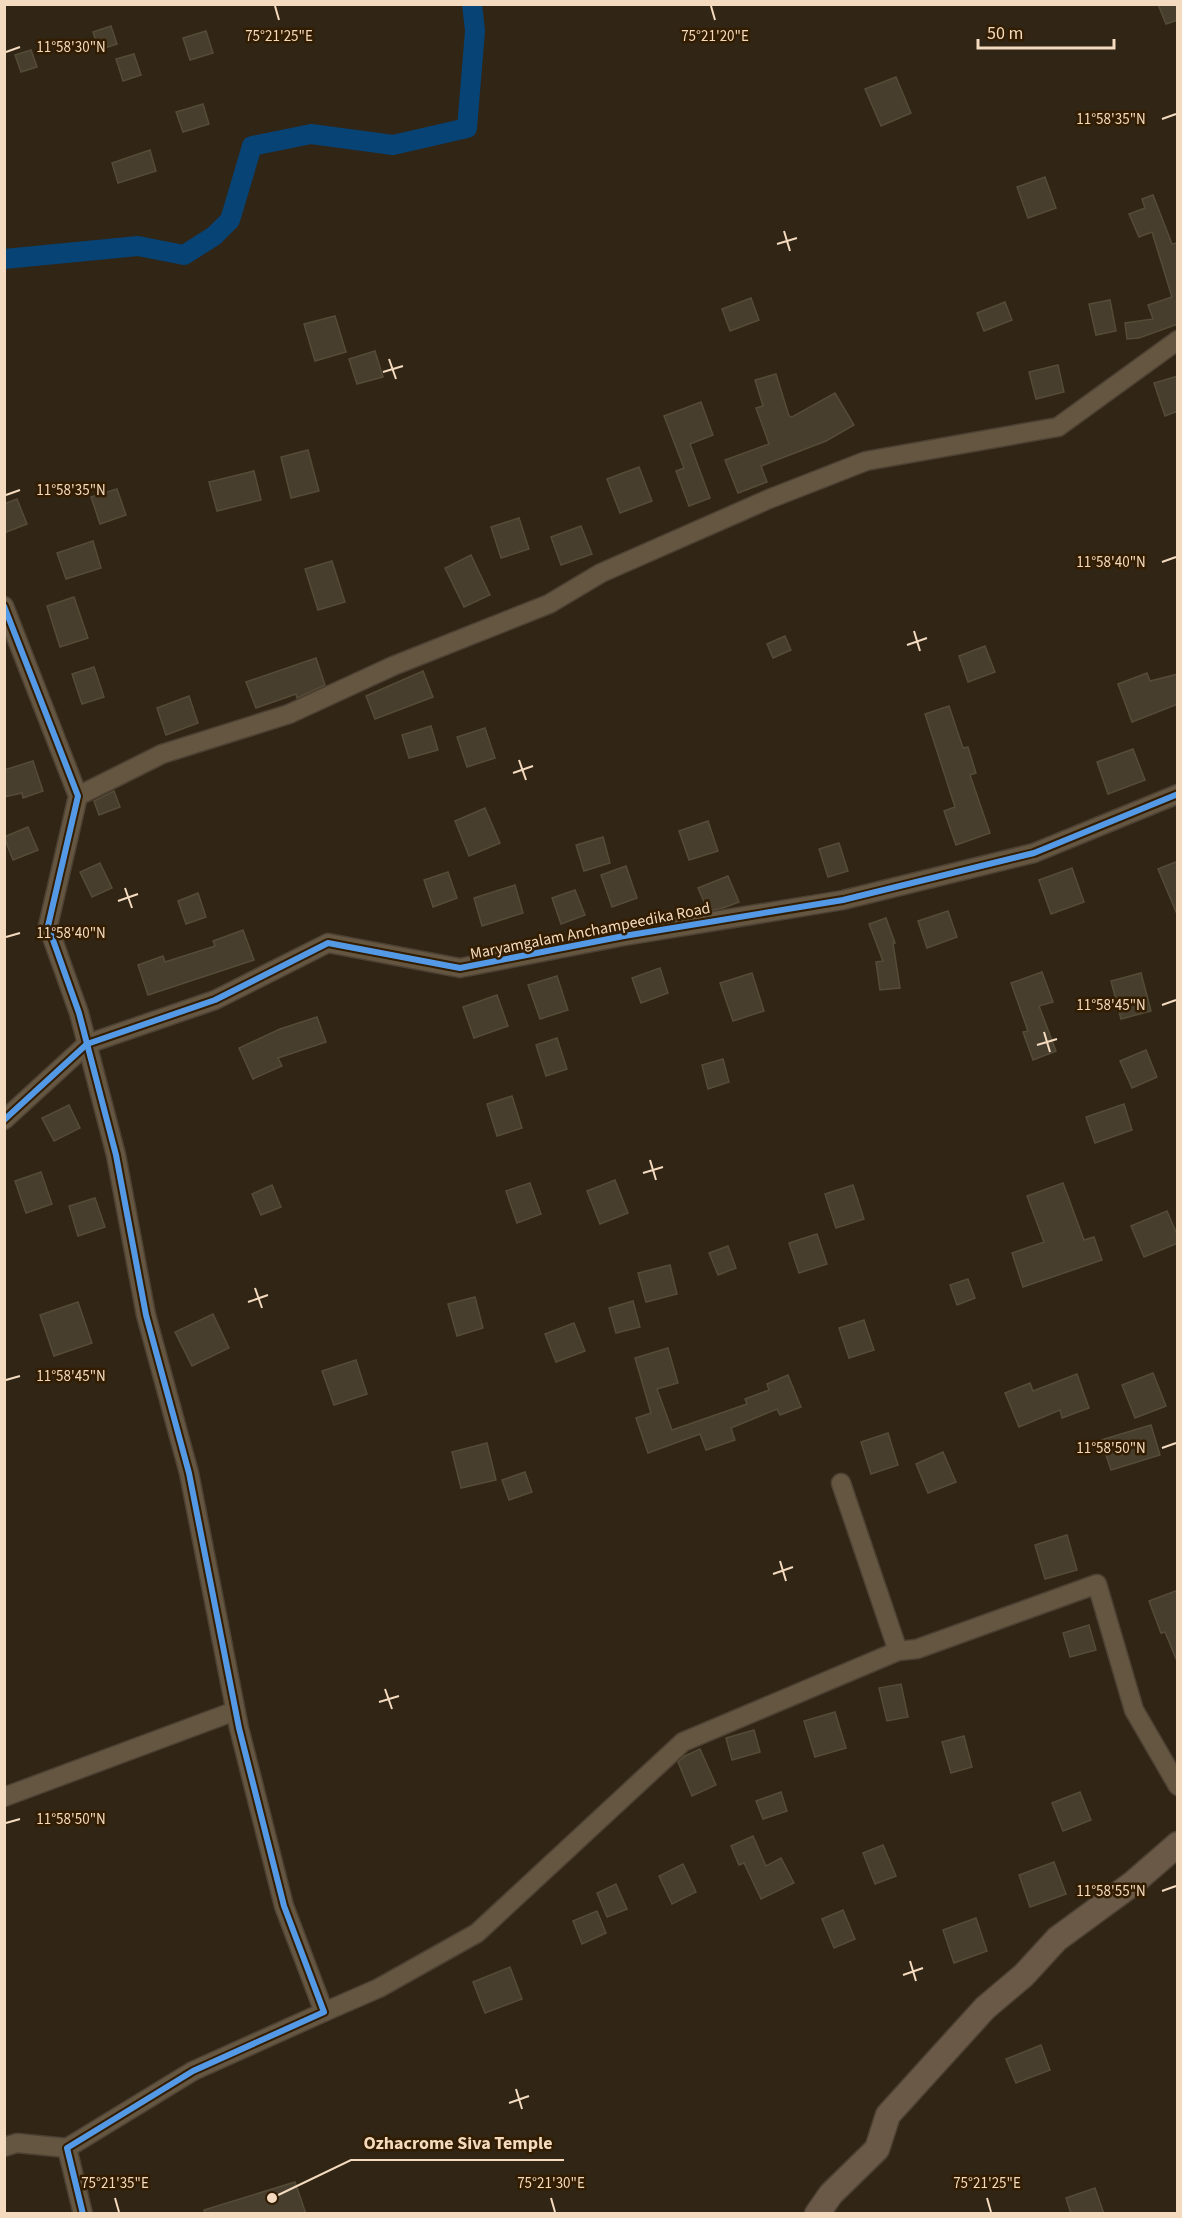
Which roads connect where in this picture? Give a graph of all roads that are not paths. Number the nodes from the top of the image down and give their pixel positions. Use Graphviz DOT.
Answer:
graph roads {
  1 [pos="1178,340"];
  2 [pos="4,606"];
  3 [pos="1178,794"];
  4 [pos="78,796"];
  5 [pos="87,1044"];
  6 [pos="4,1120"];
  7 [pos="841,1483"];
  8 [pos="898,1651"];
  9 [pos="235,1711"];
  10 [pos="1178,1785"];
  11 [pos="4,1797"];
  12 [pos="1178,1844"];
  13 [pos="324,2012"];
  14 [pos="4,2146"];
  15 [pos="67,2148"];
  16 [pos="83,2214"];
  17 [pos="817,2214"];
  1 -- 4 [label="street"];
  2 -- 4 [label="street"];
  3 -- 5 [label="street, Maryamgalam Anchampeedika Road"];
  4 -- 5 [label="street"];
  5 -- 6 [label="street, Maryamgalam Anchampeedika Road"];
  5 -- 9 [label="street"];
  7 -- 8 [label="street"];
  8 -- 10 [label="street"];
  8 -- 13 [label="street"];
  9 -- 11 [label="street"];
  9 -- 13 [label="street"];
  12 -- 17 [label="main road"];
  13 -- 15 [label="street"];
  14 -- 15 [label="street"];
  15 -- 16 [label="street"];
}
